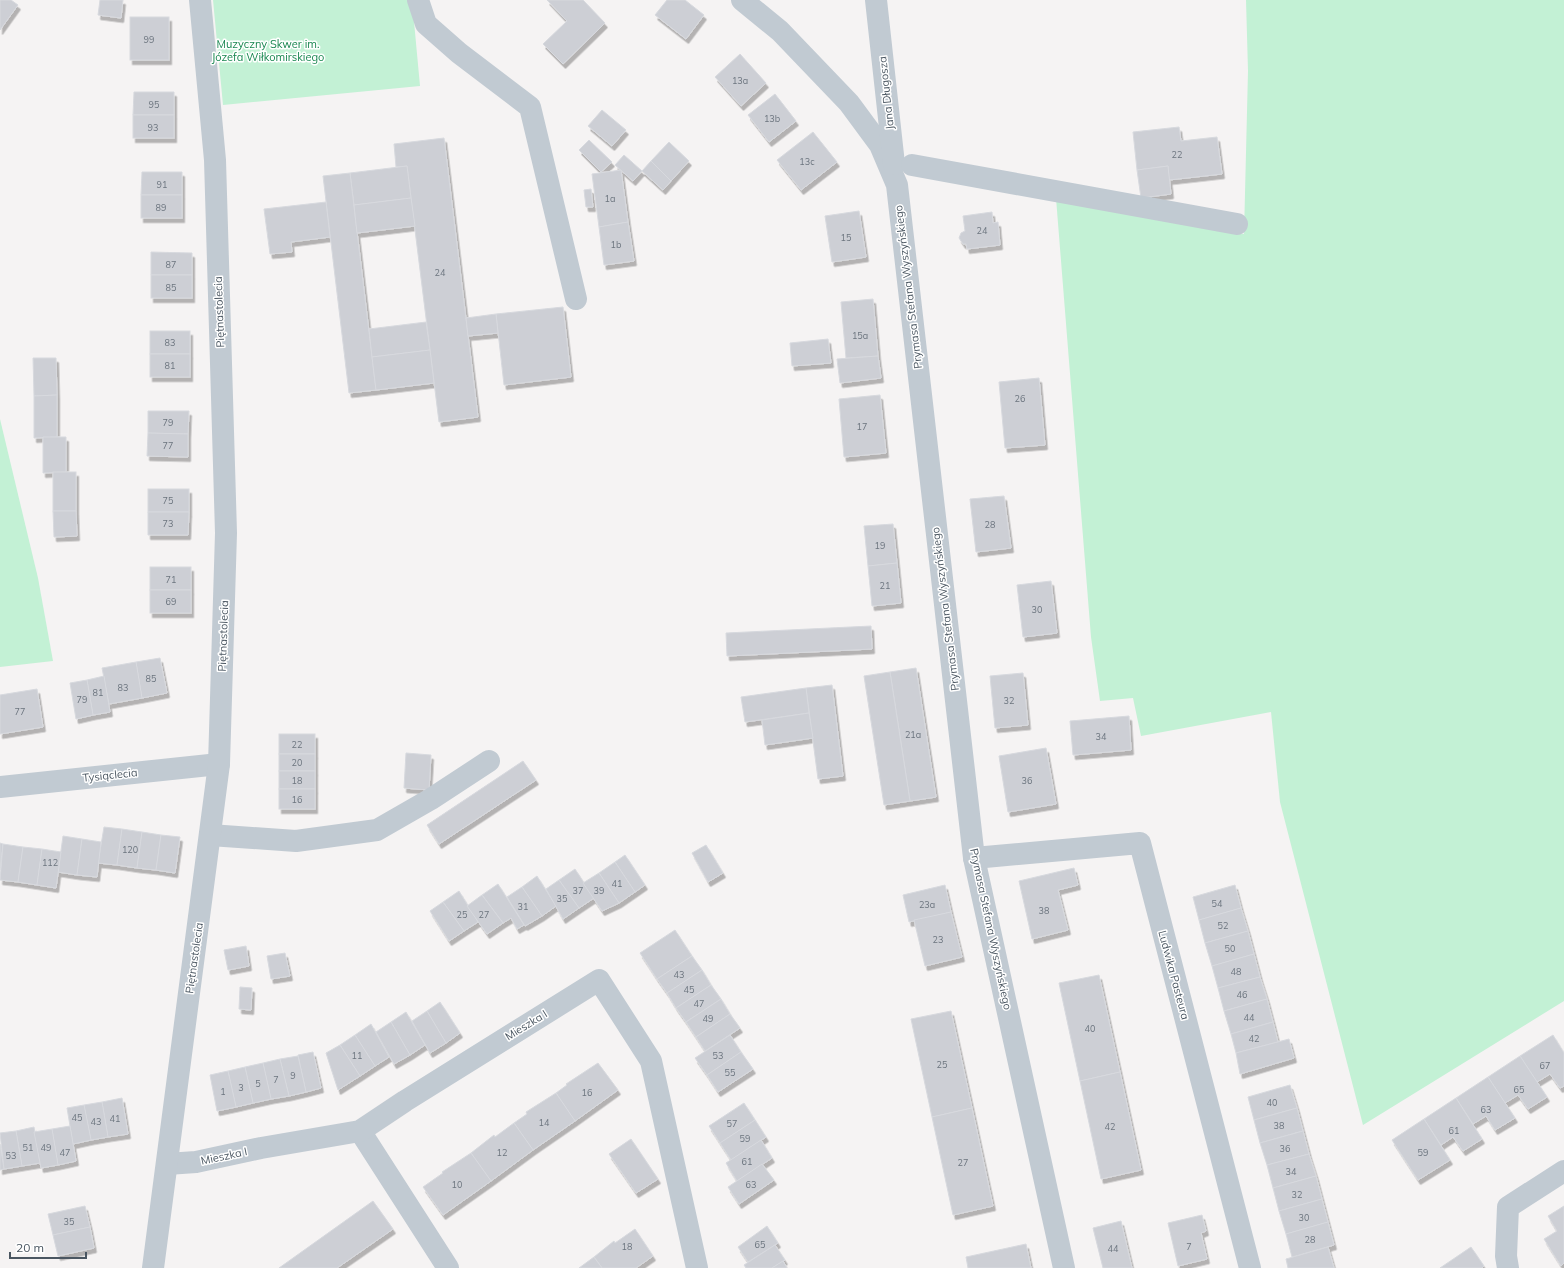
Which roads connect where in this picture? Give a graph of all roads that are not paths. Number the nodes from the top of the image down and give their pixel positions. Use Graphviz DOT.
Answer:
graph roads {
  1 [pos="200,0"];
  2 [pos="418,0"];
  3 [pos="742,0"];
  4 [pos="876,0"];
  5 [pos="912,165"];
  6 [pos="897,185"];
  7 [pos="1237,224"];
  8 [pos="576,299"];
  9 [pos="489,760"];
  10 [pos="219,764"];
  11 [pos="0,786"];
  12 [pos="210,835"];
  13 [pos="974,858"];
  14 [pos="360,1131"];
  15 [pos="166,1164"];
  16 [pos="1564,1171"];
  17 [pos="153,1268"];
  18 [pos="448,1268"];
  19 [pos="697,1268"];
  20 [pos="1064,1268"];
  21 [pos="1250,1268"];
  22 [pos="1508,1268"];
  1 -- 10 [label="street, Piętnastolecia"];
  2 -- 8 [label="street"];
  3 -- 6 [label="street, Prymasa Stefana Wyszyńskiego"];
  4 -- 6 [label="street, Jana Długosza"];
  5 -- 7 [label="street"];
  6 -- 13 [label="street, Prymasa Stefana Wyszyńskiego"];
  9 -- 12 [label="street"];
  10 -- 11 [label="street, Tysiąclecia"];
  10 -- 12 [label="street, Piętnastolecia"];
  12 -- 15 [label="street, Piętnastolecia"];
  13 -- 20 [label="street, Prymasa Stefana Wyszyńskiego"];
  13 -- 21 [label="street, Ludwika Pasteura"];
  14 -- 15 [label="street, Mieszka I"];
  14 -- 18 [label="street"];
  14 -- 19 [label="street, Mieszka I"];
  15 -- 17 [label="street, Piętnastolecia"];
  16 -- 22 [label="street"];
}
